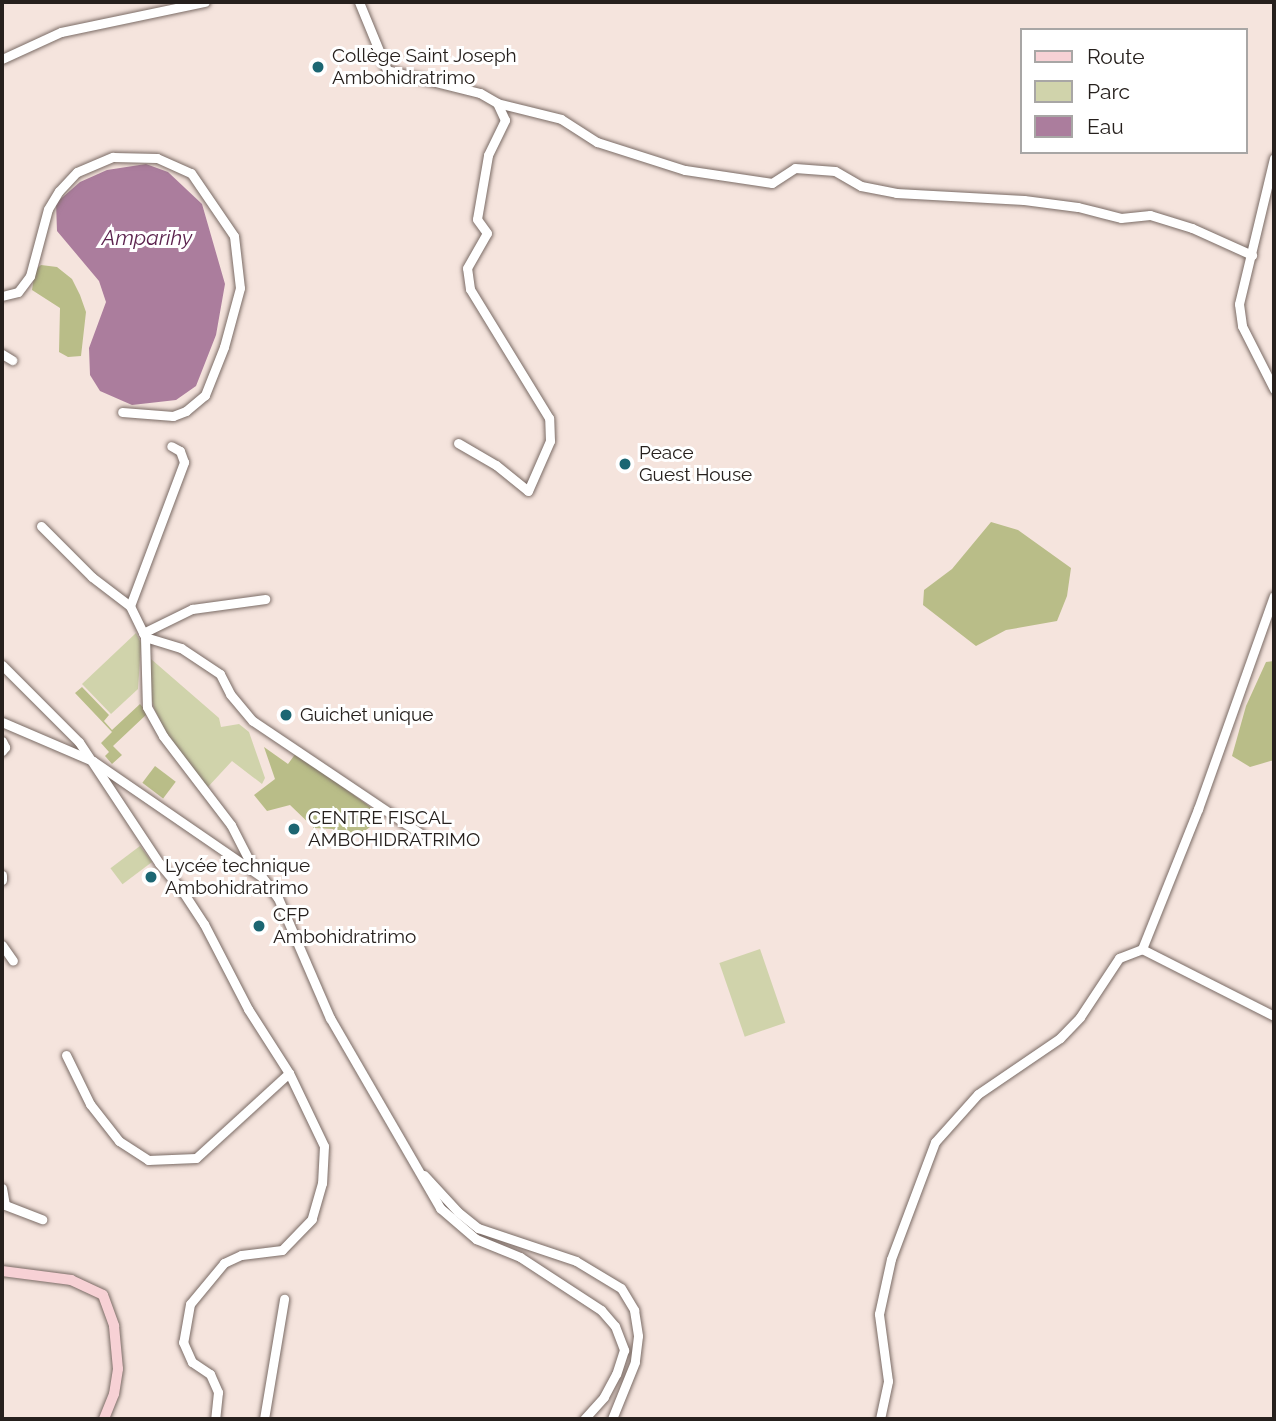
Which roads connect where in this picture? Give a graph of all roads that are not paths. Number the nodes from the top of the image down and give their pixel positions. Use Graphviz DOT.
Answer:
graph roads {
  1 [pos="205,2"];
  2 [pos="359,2"];
  3 [pos="2,59"];
  4 [pos="497,103"];
  5 [pos="1274,158"];
  6 [pos="1252,255"];
  7 [pos="2,296"];
  8 [pos="2,354"];
  9 [pos="12,360"];
  10 [pos="1274,389"];
  11 [pos="122,412"];
  12 [pos="458,443"];
  13 [pos="171,446"];
  14 [pos="41,526"];
  15 [pos="1274,596"];
  16 [pos="265,599"];
  17 [pos="130,606"];
  18 [pos="144,635"];
  19 [pos="2,665"];
  20 [pos="2,722"];
  21 [pos="2,741"];
  22 [pos="2,751"];
  23 [pos="93,761"];
  24 [pos="421,834"];
  25 [pos="254,870"];
  26 [pos="2,945"];
  27 [pos="1142,948"];
  28 [pos="13,961"];
  29 [pos="1274,1016"];
  30 [pos="66,1055"];
  31 [pos="289,1073"];
  32 [pos="418,1168"];
  33 [pos="2,1188"];
  34 [pos="42,1219"];
  35 [pos="2,1271"];
  36 [pos="284,1299"];
  37 [pos="104,1419"];
  38 [pos="215,1419"];
  39 [pos="264,1419"];
  40 [pos="584,1419"];
  41 [pos="612,1419"];
  42 [pos="880,1419"];
  1 -- 3 [label="street"];
  2 -- 4 [label="street"];
  4 -- 6 [label="street"];
  4 -- 12 [label="street"];
  5 -- 6 [label="street"];
  6 -- 10 [label="street"];
  7 -- 11 [label="street"];
  8 -- 9 [label="street"];
  13 -- 17 [label="street"];
  14 -- 17 [label="street"];
  15 -- 27 [label="street"];
  16 -- 18 [label="street"];
  17 -- 18 [label="street"];
  18 -- 24 [label="street"];
  18 -- 25 [label="street"];
  19 -- 23 [label="street"];
  20 -- 23 [label="street"];
  21 -- 22 [label="street"];
  23 -- 25 [label="street"];
  23 -- 31 [label="street"];
  25 -- 32 [label="street"];
  26 -- 28 [label="street"];
  27 -- 29 [label="street"];
  27 -- 42 [label="street"];
  30 -- 31 [label="street"];
  31 -- 38 [label="street"];
  32 -- 40 [label="street"];
  32 -- 41 [label="street"];
  33 -- 34 [label="street"];
  35 -- 37 [label="main road"];
  36 -- 39 [label="street"];
}
